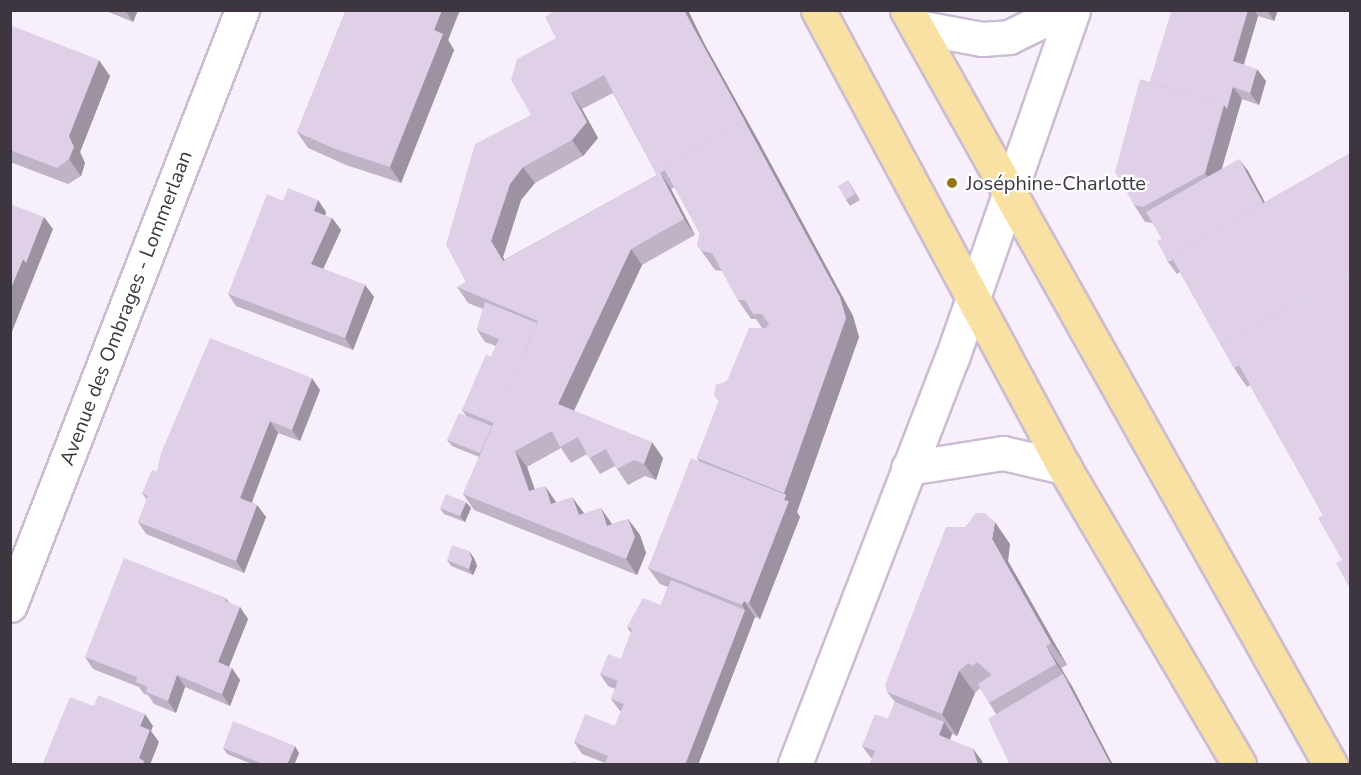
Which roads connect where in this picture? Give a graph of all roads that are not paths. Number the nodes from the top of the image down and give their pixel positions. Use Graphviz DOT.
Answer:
graph roads {
  1 [pos="242,10"];
  2 [pos="818,10"];
  3 [pos="1064,10"];
  4 [pos="1073,10"];
  5 [pos="912,19"];
  6 [pos="1011,194"];
  7 [pos="973,297"];
  8 [pos="1064,467"];
  9 [pos="908,468"];
  10 [pos="10,605"];
  11 [pos="1325,763"];
  12 [pos="795,765"];
  13 [pos="1239,765"];
  1 -- 10 [label="street, Avenue des Ombrages - Lommerlaan"];
  2 -- 7 [label="main road"];
  3 -- 5 [label="street"];
  4 -- 6 [label="street"];
  5 -- 6 [label="main road"];
  6 -- 7 [label="street"];
  6 -- 11 [label="main road"];
  7 -- 8 [label="main road"];
  7 -- 9 [label="street"];
  8 -- 9 [label="street"];
  8 -- 13 [label="main road"];
  9 -- 12 [label="street"];
}
